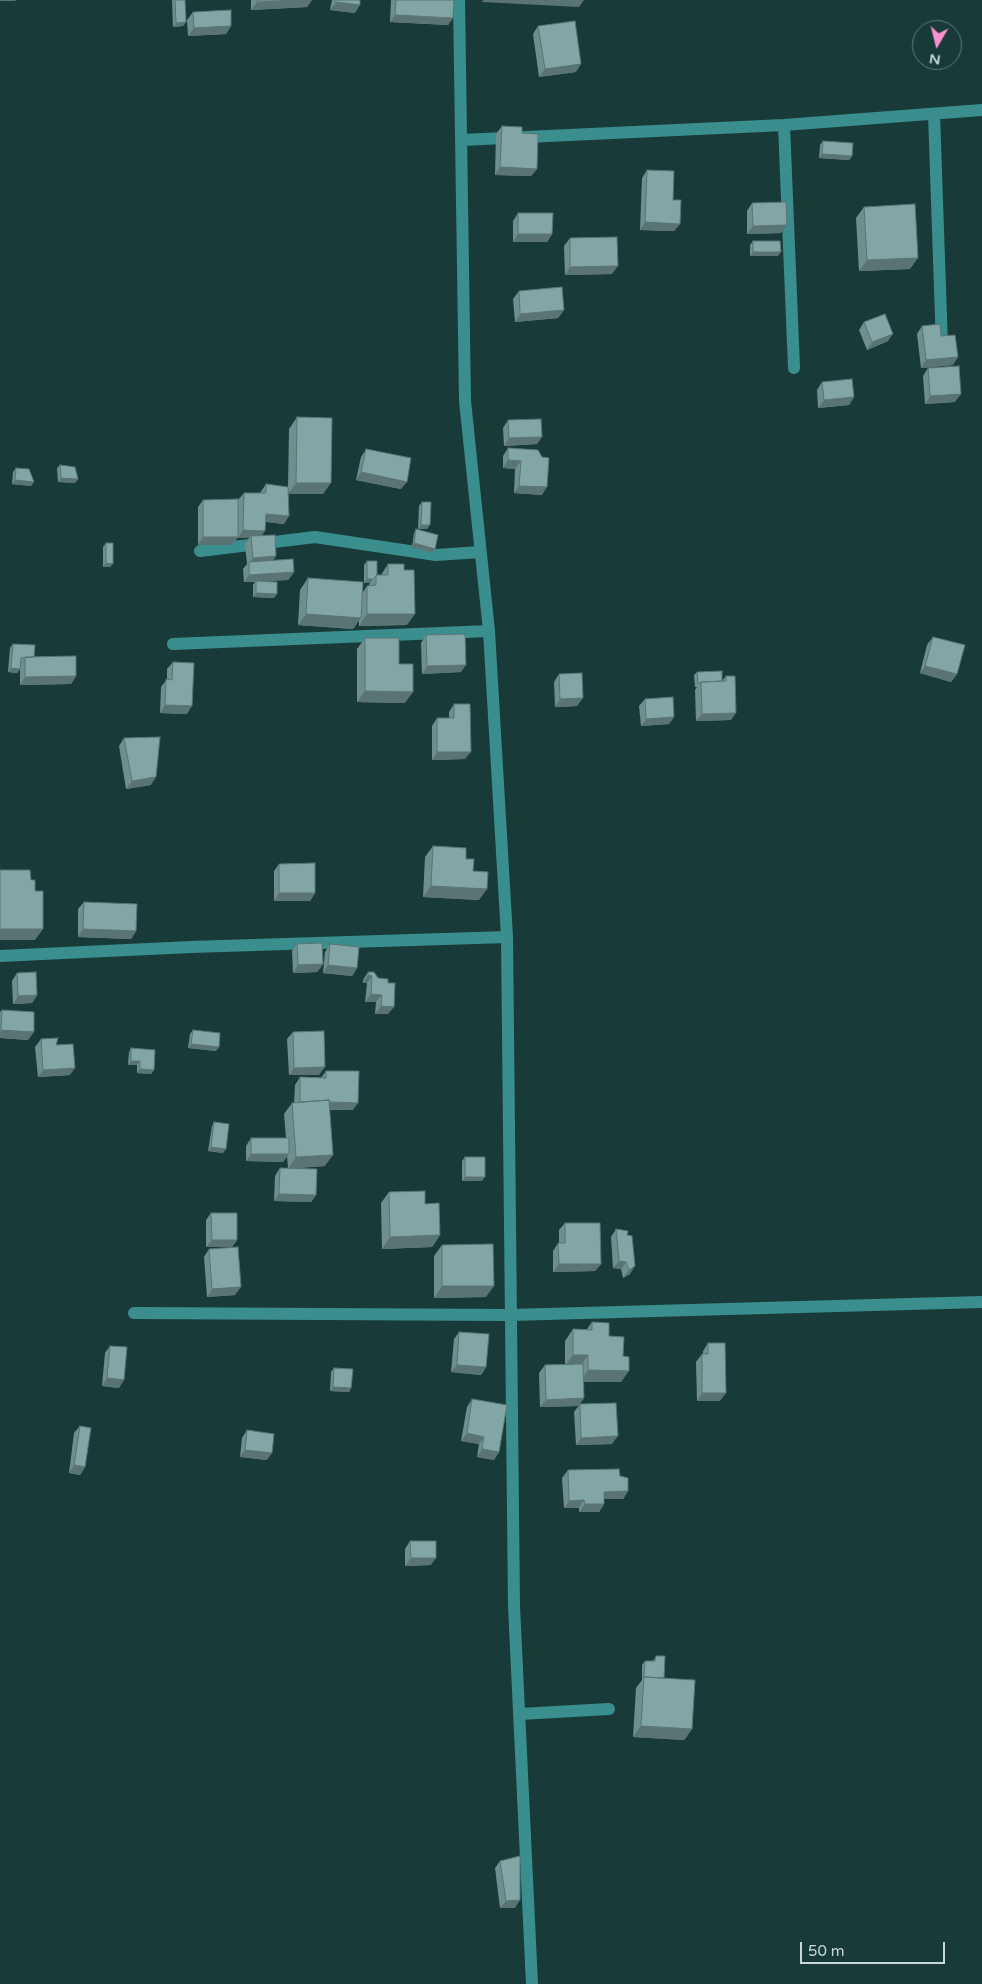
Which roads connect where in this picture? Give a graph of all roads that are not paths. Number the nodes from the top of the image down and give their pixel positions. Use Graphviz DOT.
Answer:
graph roads {
  1 [pos="459,0"];
  2 [pos="982,110"];
  3 [pos="934,114"];
  4 [pos="784,125"];
  5 [pos="462,140"];
  6 [pos="942,346"];
  7 [pos="794,368"];
  8 [pos="200,550"];
  9 [pos="480,552"];
  10 [pos="489,631"];
  11 [pos="172,644"];
  12 [pos="507,937"];
  13 [pos="0,956"];
  14 [pos="982,1302"];
  15 [pos="134,1313"];
  16 [pos="510,1315"];
  17 [pos="609,1708"];
  18 [pos="520,1714"];
  19 [pos="532,1984"];
  1 -- 5 [label="street"];
  2 -- 3 [label="street"];
  3 -- 4 [label="street"];
  3 -- 6 [label="street"];
  4 -- 5 [label="street"];
  4 -- 7 [label="street"];
  5 -- 9 [label="street"];
  8 -- 9 [label="street"];
  9 -- 10 [label="street"];
  10 -- 11 [label="street"];
  10 -- 12 [label="street"];
  12 -- 13 [label="street"];
  12 -- 16 [label="street"];
  14 -- 16 [label="street"];
  15 -- 16 [label="street"];
  16 -- 18 [label="street"];
  17 -- 18 [label="street"];
  18 -- 19 [label="street"];
}
